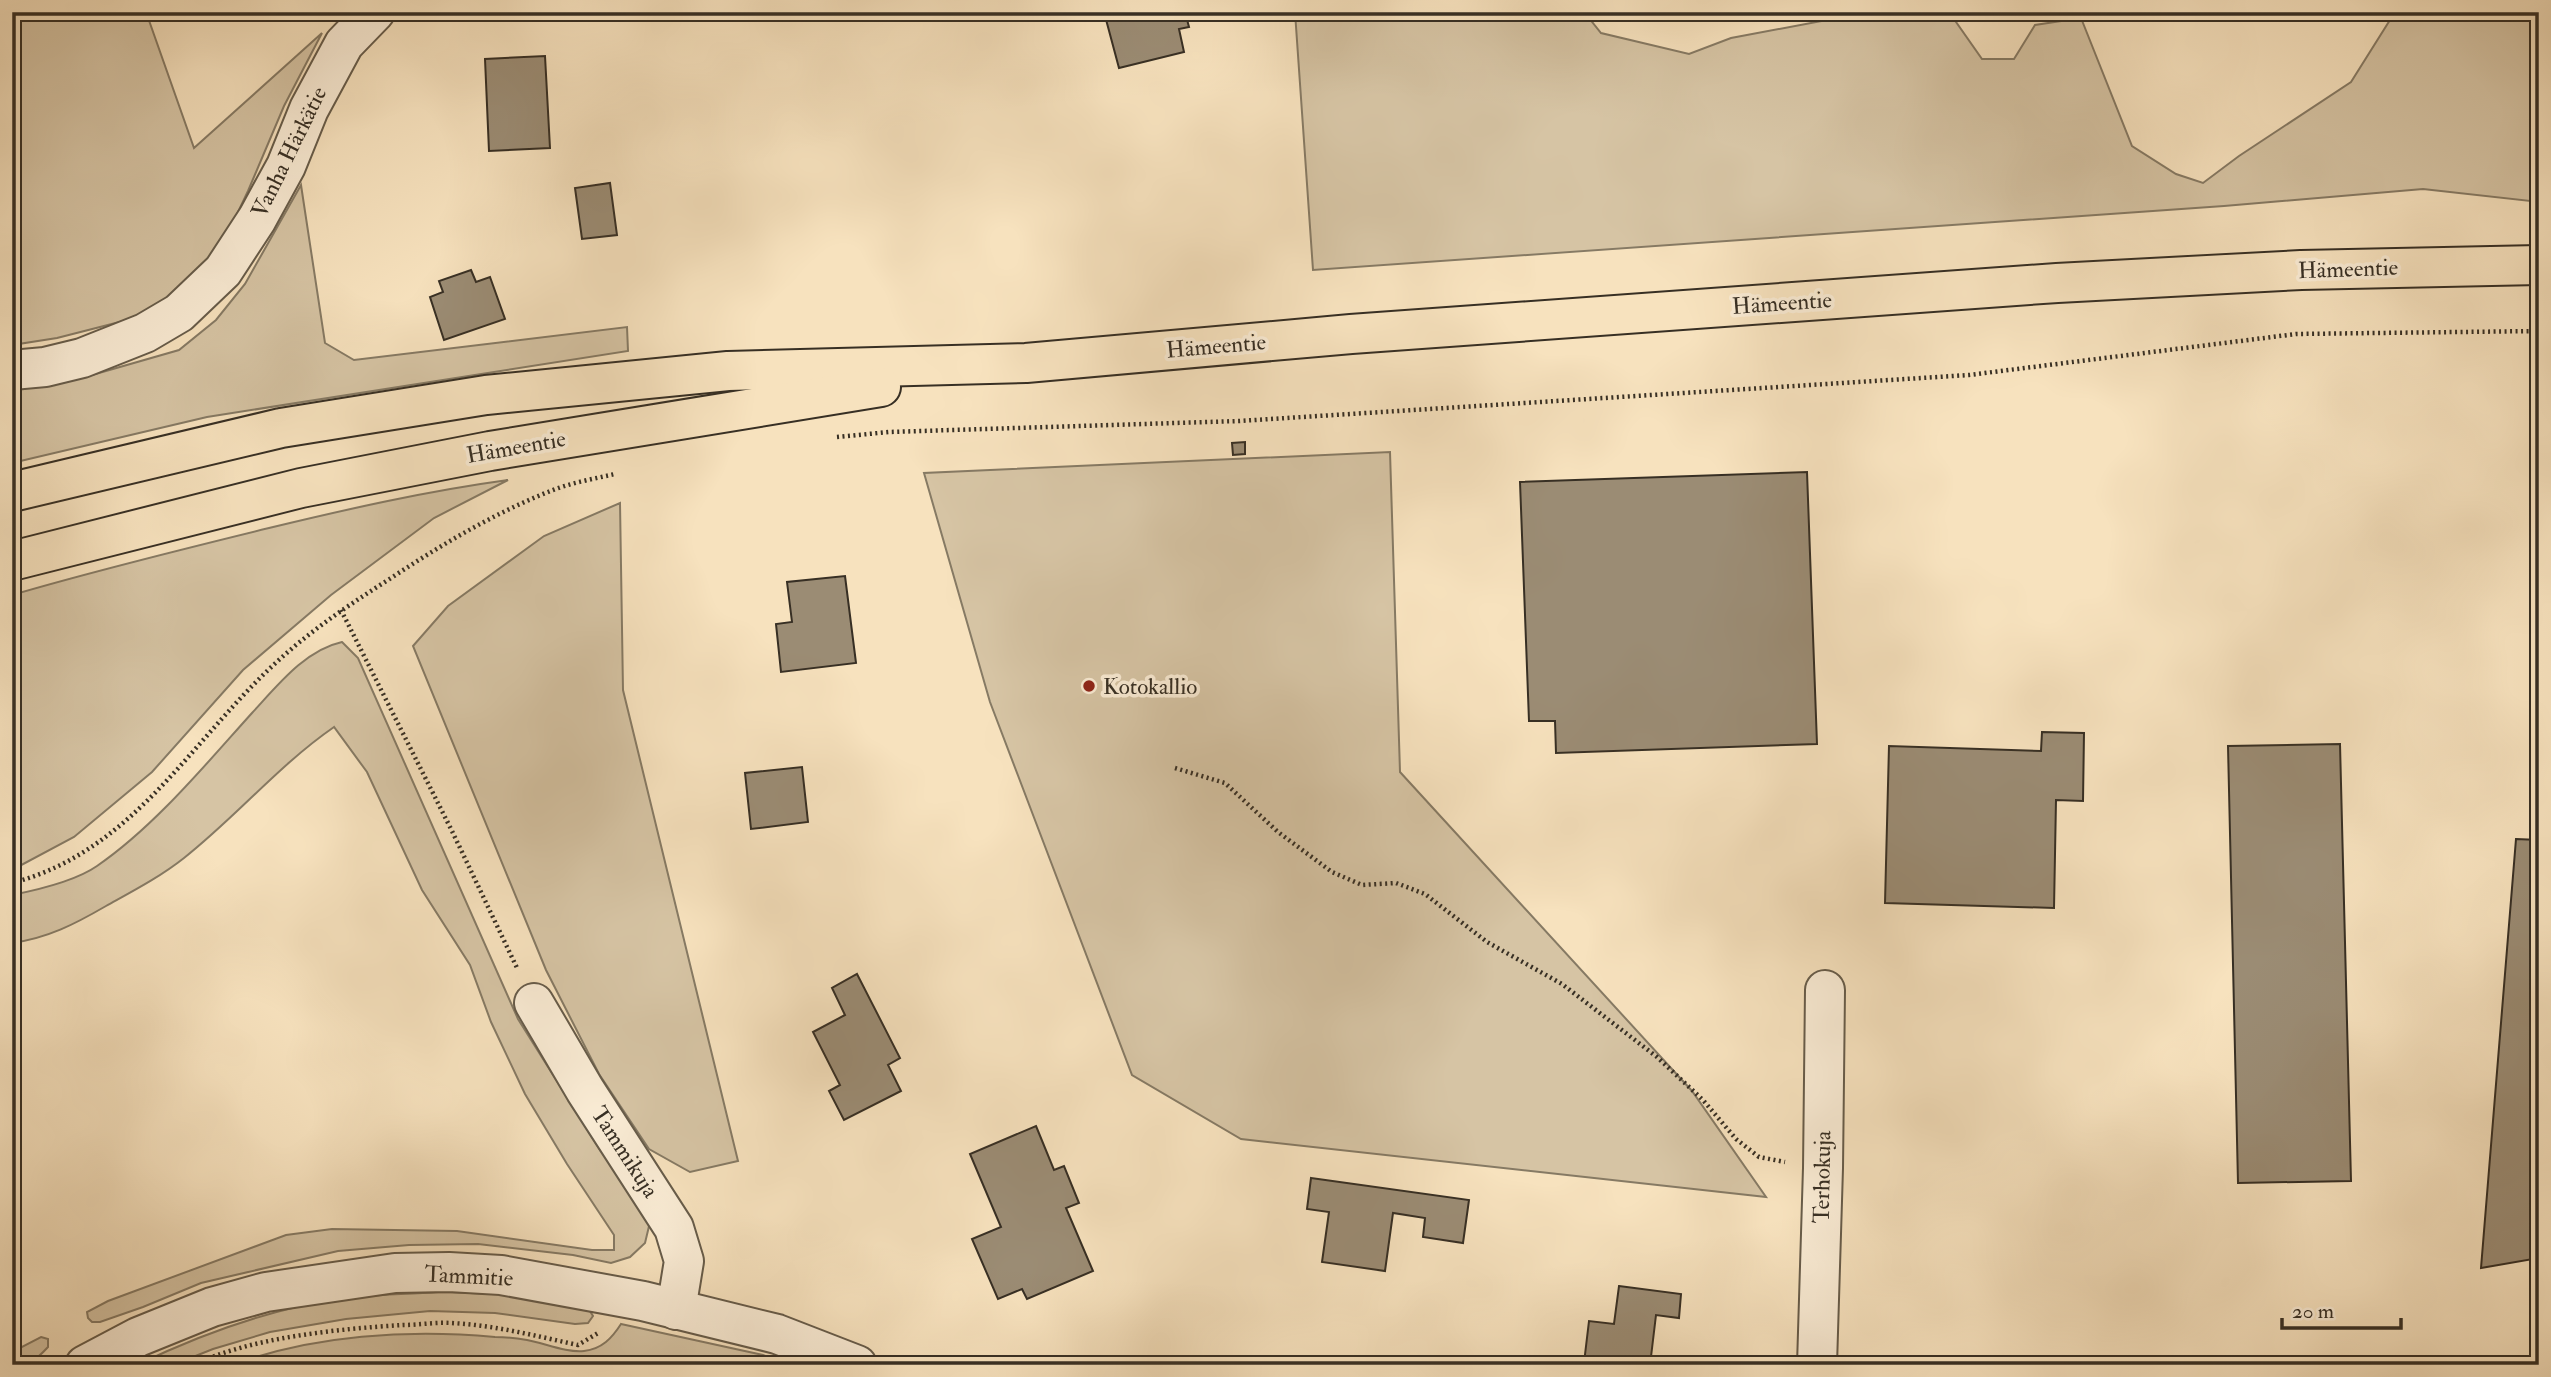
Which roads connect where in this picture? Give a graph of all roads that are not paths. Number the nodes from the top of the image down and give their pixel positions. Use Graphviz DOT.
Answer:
graph roads {
  1 [pos="376,12"];
  2 [pos="2539,265"];
  3 [pos="1026,363"];
  4 [pos="12,370"];
  5 [pos="12,492"];
  6 [pos="12,561"];
  7 [pos="1825,990"];
  8 [pos="534,1003"];
  9 [pos="676,1310"];
  10 [pos="85,1365"];
  11 [pos="858,1365"];
  12 [pos="1817,1365"];
  1 -- 4 [label="street, Vanha Härkätie"];
  2 -- 3 [label="highway, Hämeentie"];
  3 -- 5 [label="highway, Hämeentie"];
  3 -- 6 [label="highway, Hämeentie"];
  7 -- 12 [label="street, Terhokuja"];
  8 -- 9 [label="street, Tammikuja"];
  9 -- 10 [label="street, Tammitie"];
  9 -- 11 [label="street, Tammitie"];
}
